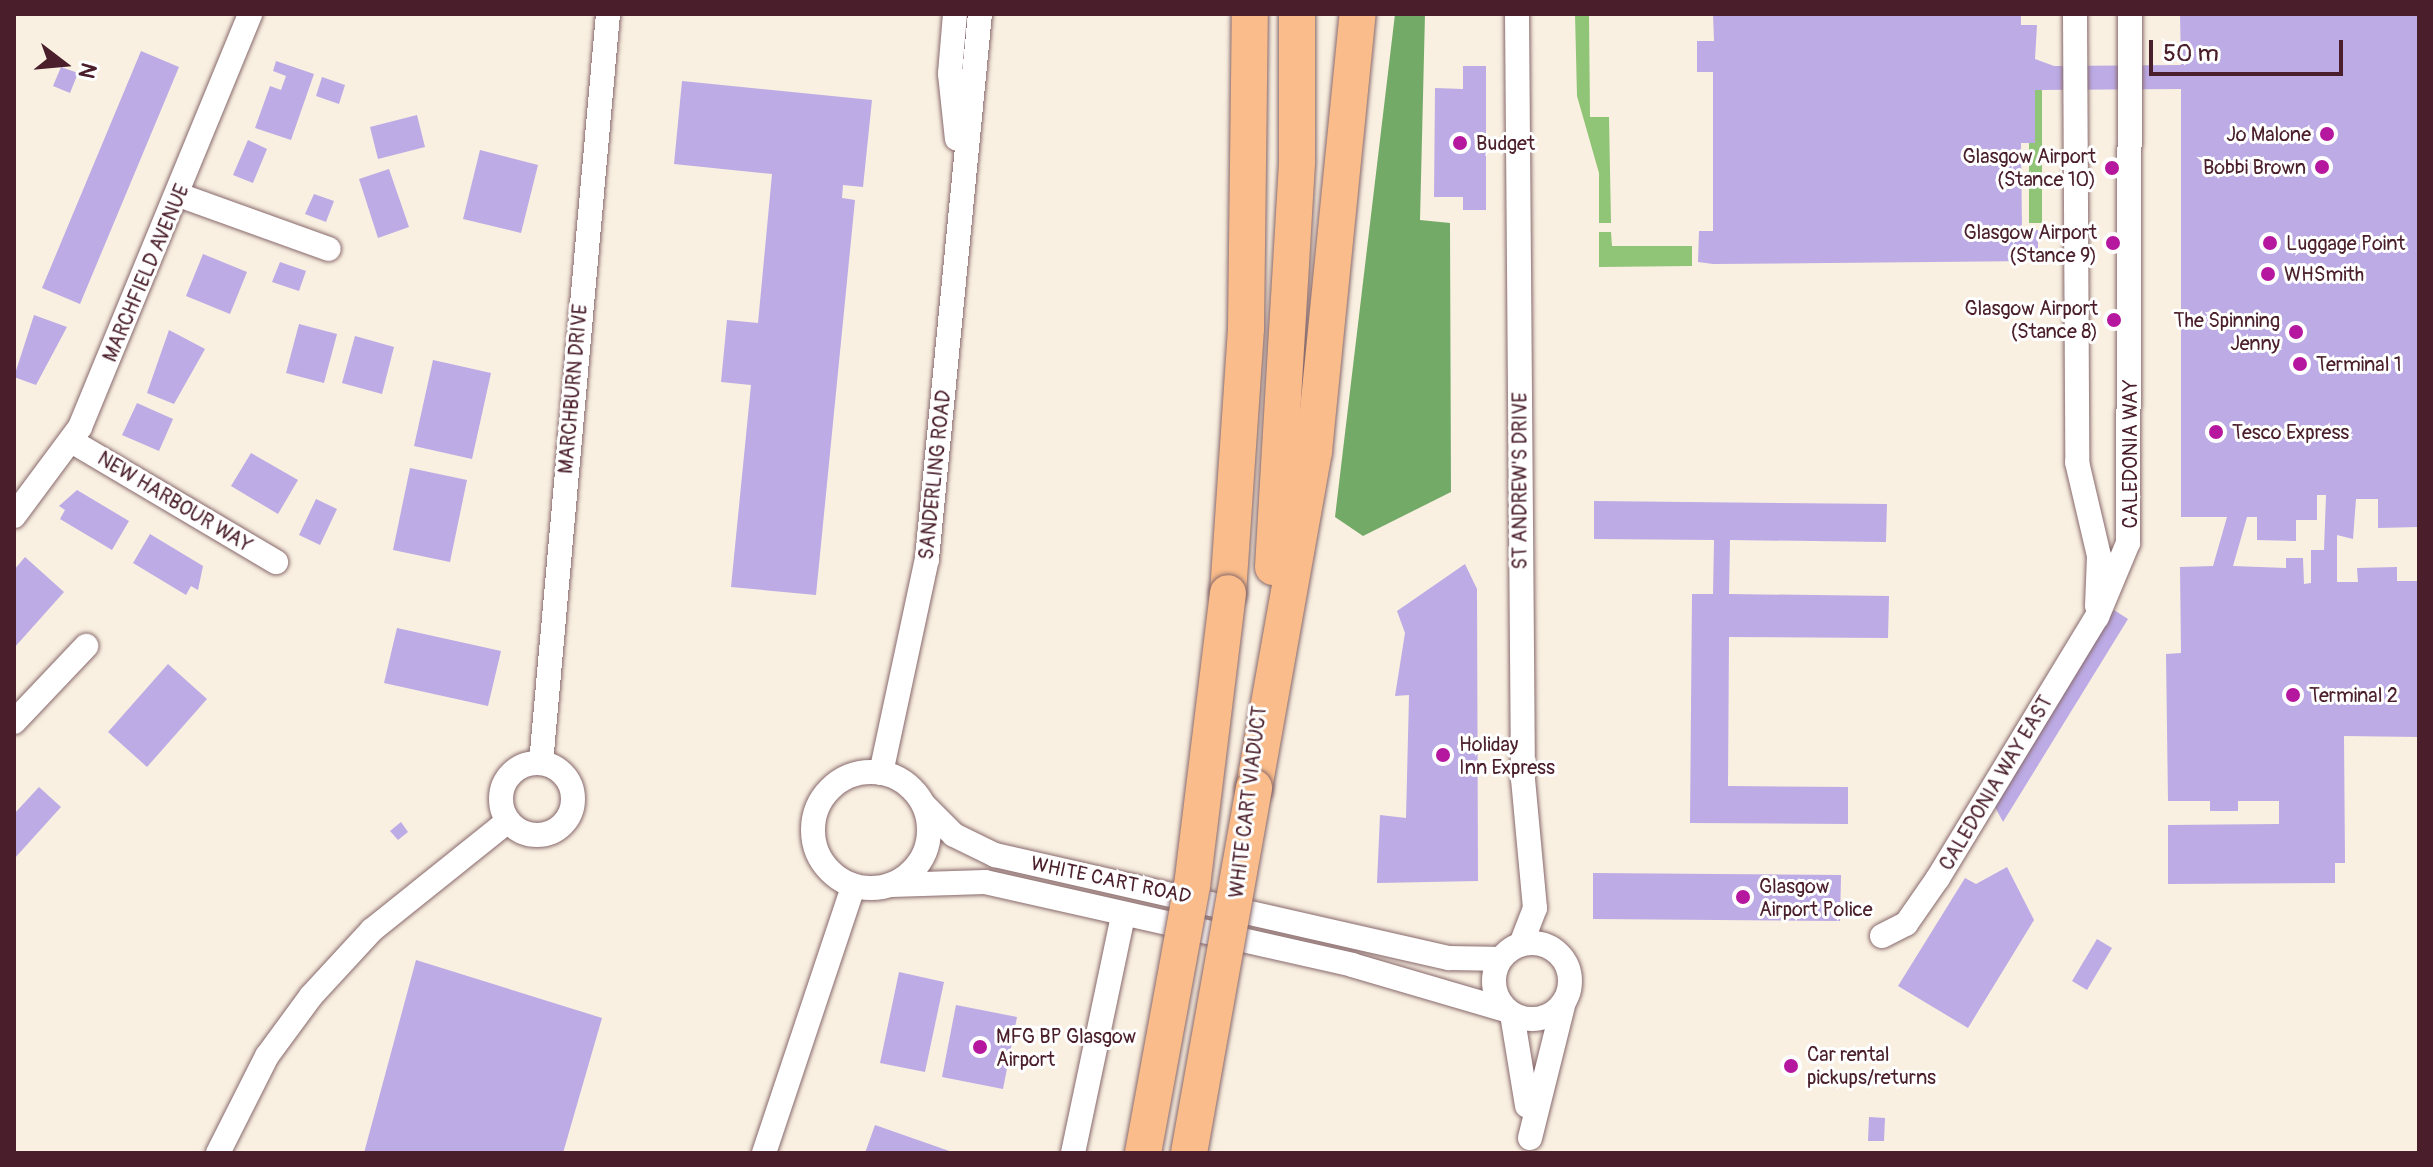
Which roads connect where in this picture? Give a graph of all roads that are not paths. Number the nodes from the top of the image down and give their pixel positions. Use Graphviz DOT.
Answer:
graph roads {
  1 [pos="250,14"];
  2 [pos="608,14"];
  3 [pos="955,14"];
  4 [pos="980,14"];
  5 [pos="1250,14"];
  6 [pos="1297,14"];
  7 [pos="1358,14"];
  8 [pos="1517,14"];
  9 [pos="2075,14"];
  10 [pos="2130,14"];
  11 [pos="961,173"];
  12 [pos="179,195"];
  13 [pos="329,249"];
  14 [pos="73,442"];
  15 [pos="1298,449"];
  16 [pos="14,516"];
  17 [pos="276,562"];
  18 [pos="2097,617"];
  19 [pos="86,646"];
  20 [pos="14,722"];
  21 [pos="541,763"];
  22 [pos="881,773"];
  23 [pos="924,805"];
  24 [pos="508,821"];
  25 [pos="891,885"];
  26 [pos="853,887"];
  27 [pos="1123,916"];
  28 [pos="1882,936"];
  29 [pos="1521,944"];
  30 [pos="1500,959"];
  31 [pos="1565,1000"];
  32 [pos="1509,1012"];
  33 [pos="1530,1145"];
  34 [pos="218,1153"];
  35 [pos="764,1153"];
  36 [pos="1073,1153"];
  37 [pos="1143,1153"];
  38 [pos="1189,1153"];
  1 -- 12 [label="street, MARCHFIELD AVENUE"];
  2 -- 21 [label="street, MARCHBURN DRIVE"];
  3 -- 11 [label="street, SANDERLING ROAD"];
  4 -- 11 [label="street, SANDERLING ROAD"];
  5 -- 37 [label="highway, bridge"];
  6 -- 15 [label="highway"];
  7 -- 15 [label="highway"];
  8 -- 29 [label="street, ST ANDREW'S DRIVE"];
  9 -- 18 [label="street, CALEDONIA WAY"];
  10 -- 18 [label="street, CALEDONIA WAY"];
  11 -- 22 [label="street, SANDERLING ROAD"];
  12 -- 13 [label="street"];
  12 -- 14 [label="street, MARCHFIELD AVENUE"];
  14 -- 16 [label="street, MARCHFIELD AVENUE"];
  14 -- 17 [label="street, NEW HARBOUR WAY"];
  15 -- 38 [label="highway, WHITE CART VIADUCT, bridge"];
  18 -- 28 [label="street, CALEDONIA WAY EAST"];
  19 -- 20 [label="street"];
  21 -- 24 [label="street"];
  21 -- 24 [label="street"];
  22 -- 23 [label="street"];
  22 -- 26 [label="street"];
  23 -- 25 [label="street"];
  23 -- 30 [label="street, WHITE CART ROAD"];
  24 -- 34 [label="street"];
  25 -- 26 [label="street"];
  25 -- 27 [label="street, WHITE CART ROAD"];
  26 -- 35 [label="street"];
  27 -- 32 [label="street, WHITE CART ROAD"];
  27 -- 36 [label="street, WHITE CART ROAD"];
  29 -- 30 [label="street"];
  29 -- 31 [label="street"];
  30 -- 32 [label="street"];
  31 -- 32 [label="street"];
  31 -- 33 [label="street"];
  32 -- 33 [label="street"];
}
